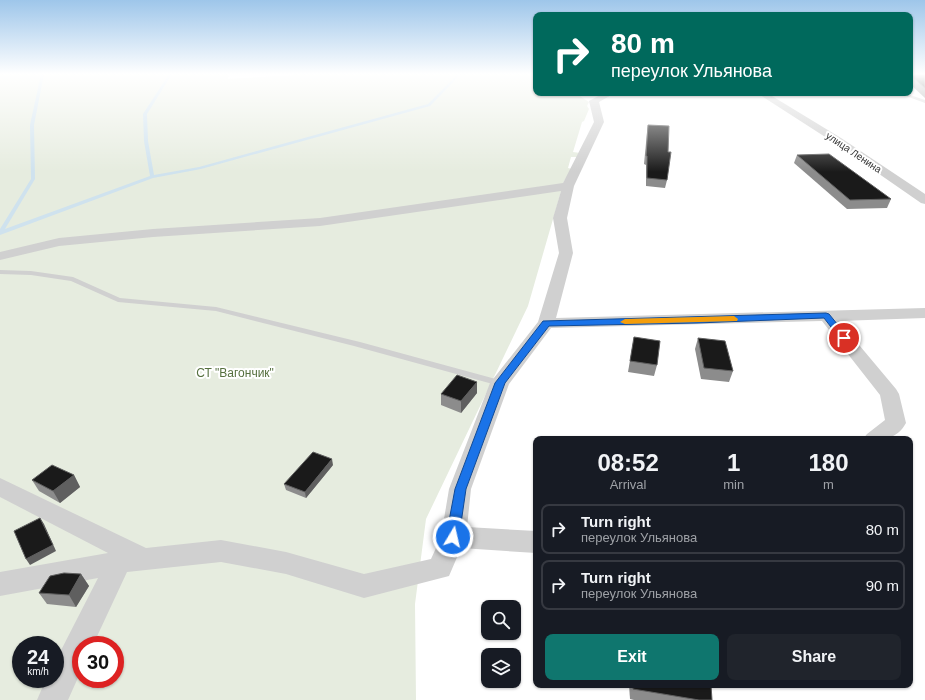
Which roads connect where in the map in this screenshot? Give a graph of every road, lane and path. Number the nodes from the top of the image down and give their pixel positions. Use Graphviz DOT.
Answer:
graph roads {
  1 [pos="595,107"];
  2 [pos="783,107"];
  3 [pos="568,186"];
  4 [pos="925,200"];
  5 [pos="0,256"];
  6 [pos="0,272"];
  7 [pos="925,313"];
  8 [pos="826,315"];
  9 [pos="546,323"];
  10 [pos="500,383"];
  11 [pos="878,436"];
  12 [pos="0,487"];
  13 [pos="453,537"];
  14 [pos="533,542"];
  15 [pos="144,559"];
  16 [pos="118,564"];
  17 [pos="0,584"];
  18 [pos="52,700"];
  1 -- 3 [label="street"];
  2 -- 4 [label="street, улица Ленина"];
  3 -- 5 [label="street"];
  3 -- 9 [label="street"];
  6 -- 10 [label="lane"];
  7 -- 8 [label="street"];
  8 -- 9 [label="street"];
  8 -- 11 [label="street"];
  9 -- 10 [label="street"];
  10 -- 13 [label="street"];
  12 -- 15 [label="street"];
  13 -- 14 [label="street"];
  13 -- 15 [label="street"];
  15 -- 16 [label="street"];
  16 -- 17 [label="street"];
  16 -- 18 [label="street"];
}
